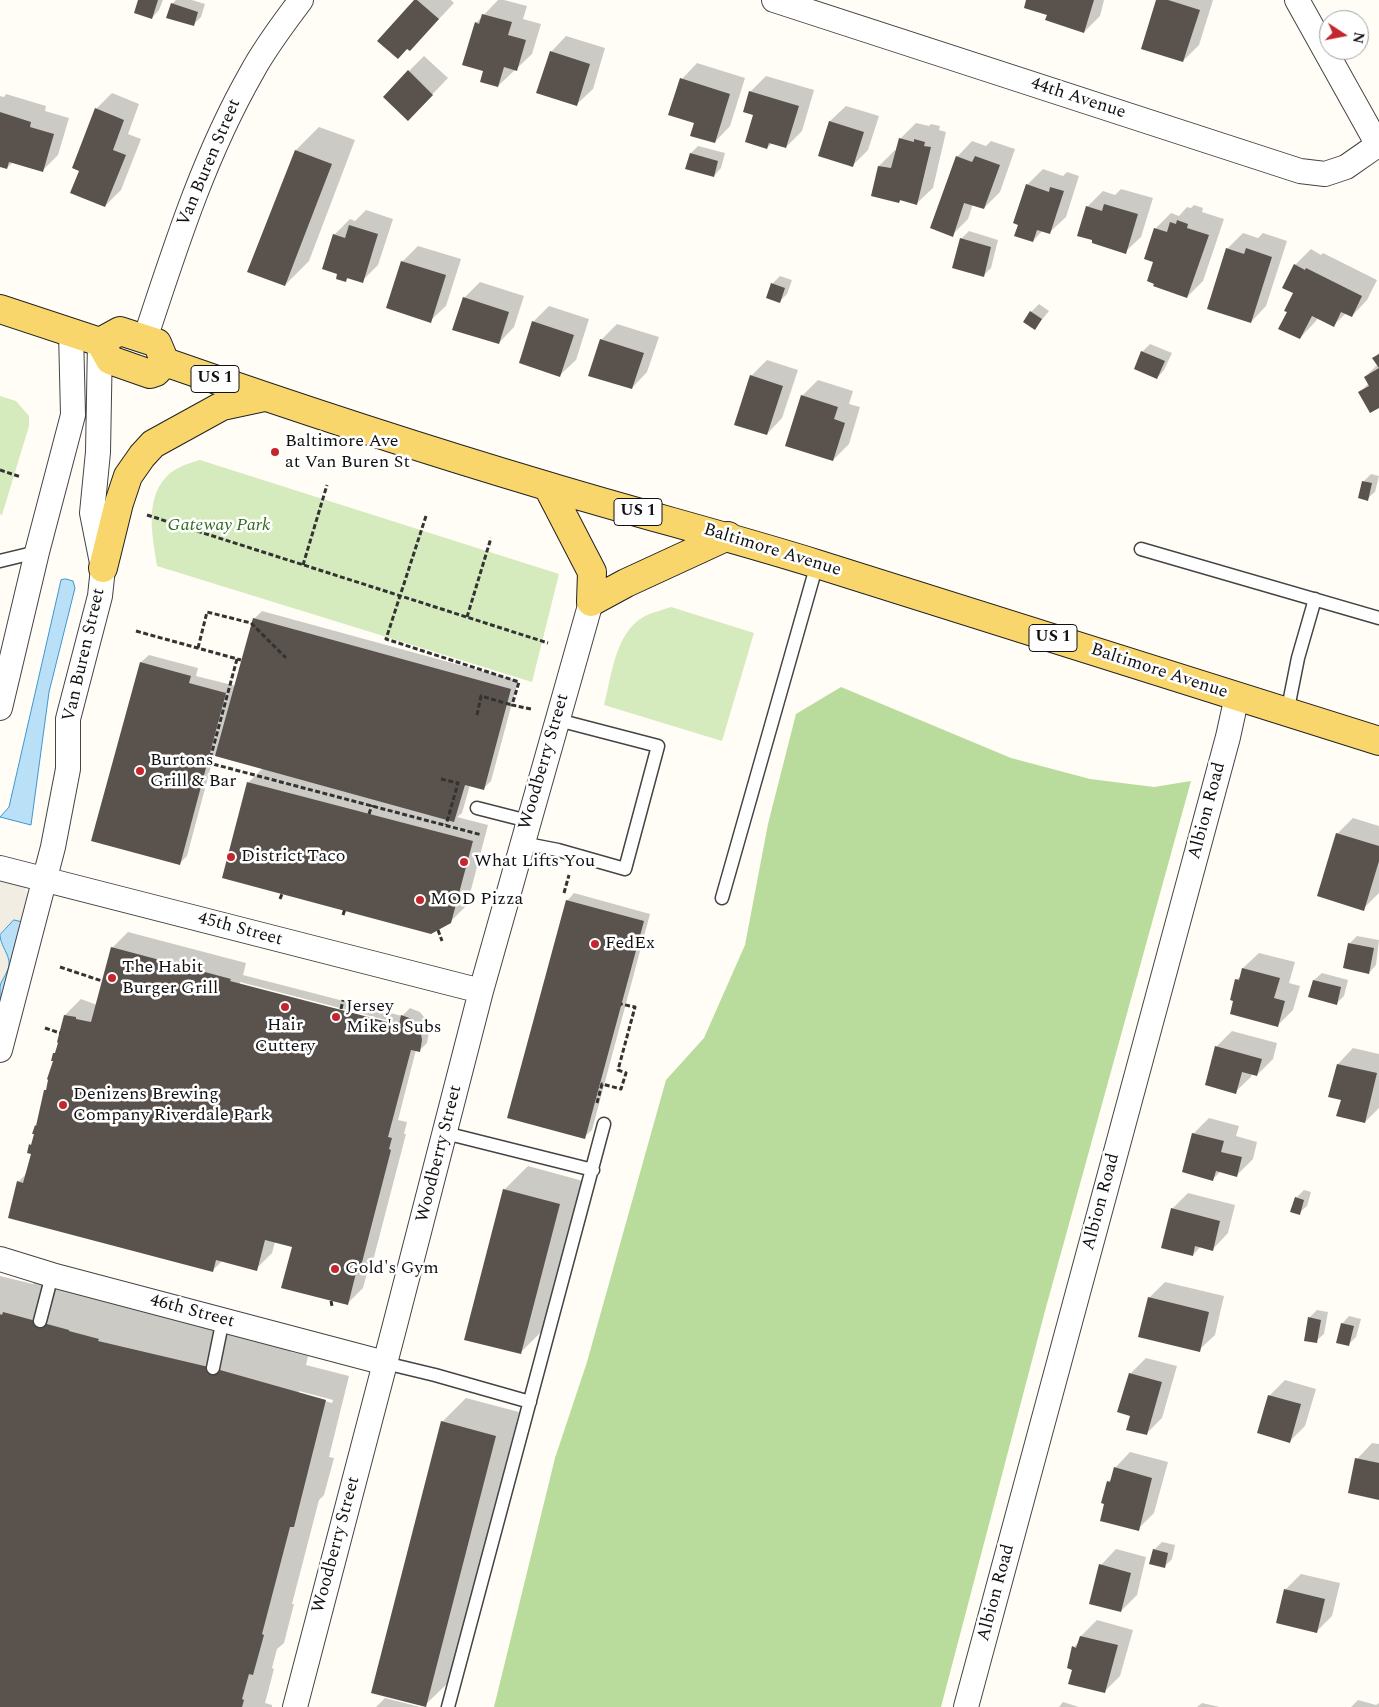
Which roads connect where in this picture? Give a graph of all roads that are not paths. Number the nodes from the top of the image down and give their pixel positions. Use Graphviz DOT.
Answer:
graph roads {
  1 [pos="301,0"];
  2 [pos="774,0"];
  3 [pos="1297,0"];
  4 [pos="1379,146"];
  5 [pos="0,309"];
  6 [pos="71,332"];
  7 [pos="145,339"];
  8 [pos="100,342"];
  9 [pos="165,362"];
  10 [pos="264,397"];
  11 [pos="548,487"];
  12 [pos="728,536"];
  13 [pos="1141,549"];
  14 [pos="37,552"];
  15 [pos="0,561"];
  16 [pos="817,564"];
  17 [pos="104,568"];
  18 [pos="1315,599"];
  19 [pos="591,602"];
  20 [pos="1379,618"];
  21 [pos="1237,696"];
  22 [pos="0,708"];
  23 [pos="1287,713"];
  24 [pos="558,720"];
  25 [pos="1379,741"];
  26 [pos="477,808"];
  27 [pos="525,832"];
  28 [pos="0,868"];
  29 [pos="46,880"];
  30 [pos="722,898"];
  31 [pos="481,992"];
  32 [pos="0,1050"];
  33 [pos="604,1124"];
  34 [pos="445,1133"];
  35 [pos="593,1170"];
  36 [pos="0,1258"];
  37 [pos="52,1275"];
  38 [pos="223,1319"];
  39 [pos="40,1321"];
  40 [pos="385,1363"];
  41 [pos="213,1368"];
  42 [pos="530,1402"];
  43 [pos="295,1707"];
  44 [pos="448,1707"];
  45 [pos="966,1707"];
  1 -- 7 [label="street, Van Buren Street"];
  2 -- 4 [label="street, 44th Avenue"];
  3 -- 4 [label="street"];
  5 -- 6 [label="main road"];
  6 -- 8 [label="main road"];
  6 -- 14 [label="street"];
  7 -- 8 [label="main road"];
  7 -- 9 [label="main road"];
  8 -- 9 [label="main road"];
  8 -- 17 [label="street, Van Buren Street"];
  9 -- 10 [label="main road, Baltimore Avenue / US 1"];
  10 -- 11 [label="main road, Baltimore Avenue / US 1"];
  10 -- 17 [label="main road"];
  11 -- 12 [label="main road, Baltimore Avenue / US 1"];
  11 -- 19 [label="main road"];
  12 -- 16 [label="main road, Baltimore Avenue / US 1"];
  12 -- 19 [label="main road"];
  13 -- 18 [label="lane"];
  14 -- 15 [label="lane"];
  14 -- 22 [label="street"];
  16 -- 21 [label="main road, Baltimore Avenue / US 1"];
  16 -- 30 [label="lane"];
  17 -- 29 [label="street, Van Buren Street"];
  18 -- 20 [label="lane"];
  18 -- 23 [label="lane"];
  19 -- 24 [label="street, Woodberry Street"];
  21 -- 23 [label="main road, Baltimore Avenue / US 1"];
  21 -- 45 [label="street, Albion Road"];
  23 -- 25 [label="main road, Baltimore Avenue / US 1"];
  24 -- 27 [label="street, Woodberry Street"];
  24 -- 27 [label="lane"];
  26 -- 27 [label="lane"];
  27 -- 31 [label="street, Woodberry Street"];
  28 -- 29 [label="street, 45th Street"];
  29 -- 31 [label="street, 45th Street"];
  29 -- 32 [label="street, Van Buren Street"];
  31 -- 34 [label="street, Woodberry Street"];
  33 -- 35 [label="lane"];
  34 -- 35 [label="lane"];
  34 -- 40 [label="street, Woodberry Street"];
  35 -- 42 [label="lane"];
  36 -- 37 [label="street, 46th Street"];
  37 -- 38 [label="street, 46th Street"];
  37 -- 39 [label="lane"];
  38 -- 40 [label="street, 46th Street"];
  38 -- 41 [label="lane"];
  40 -- 42 [label="lane"];
  40 -- 43 [label="street, Woodberry Street"];
  42 -- 44 [label="lane"];
}
